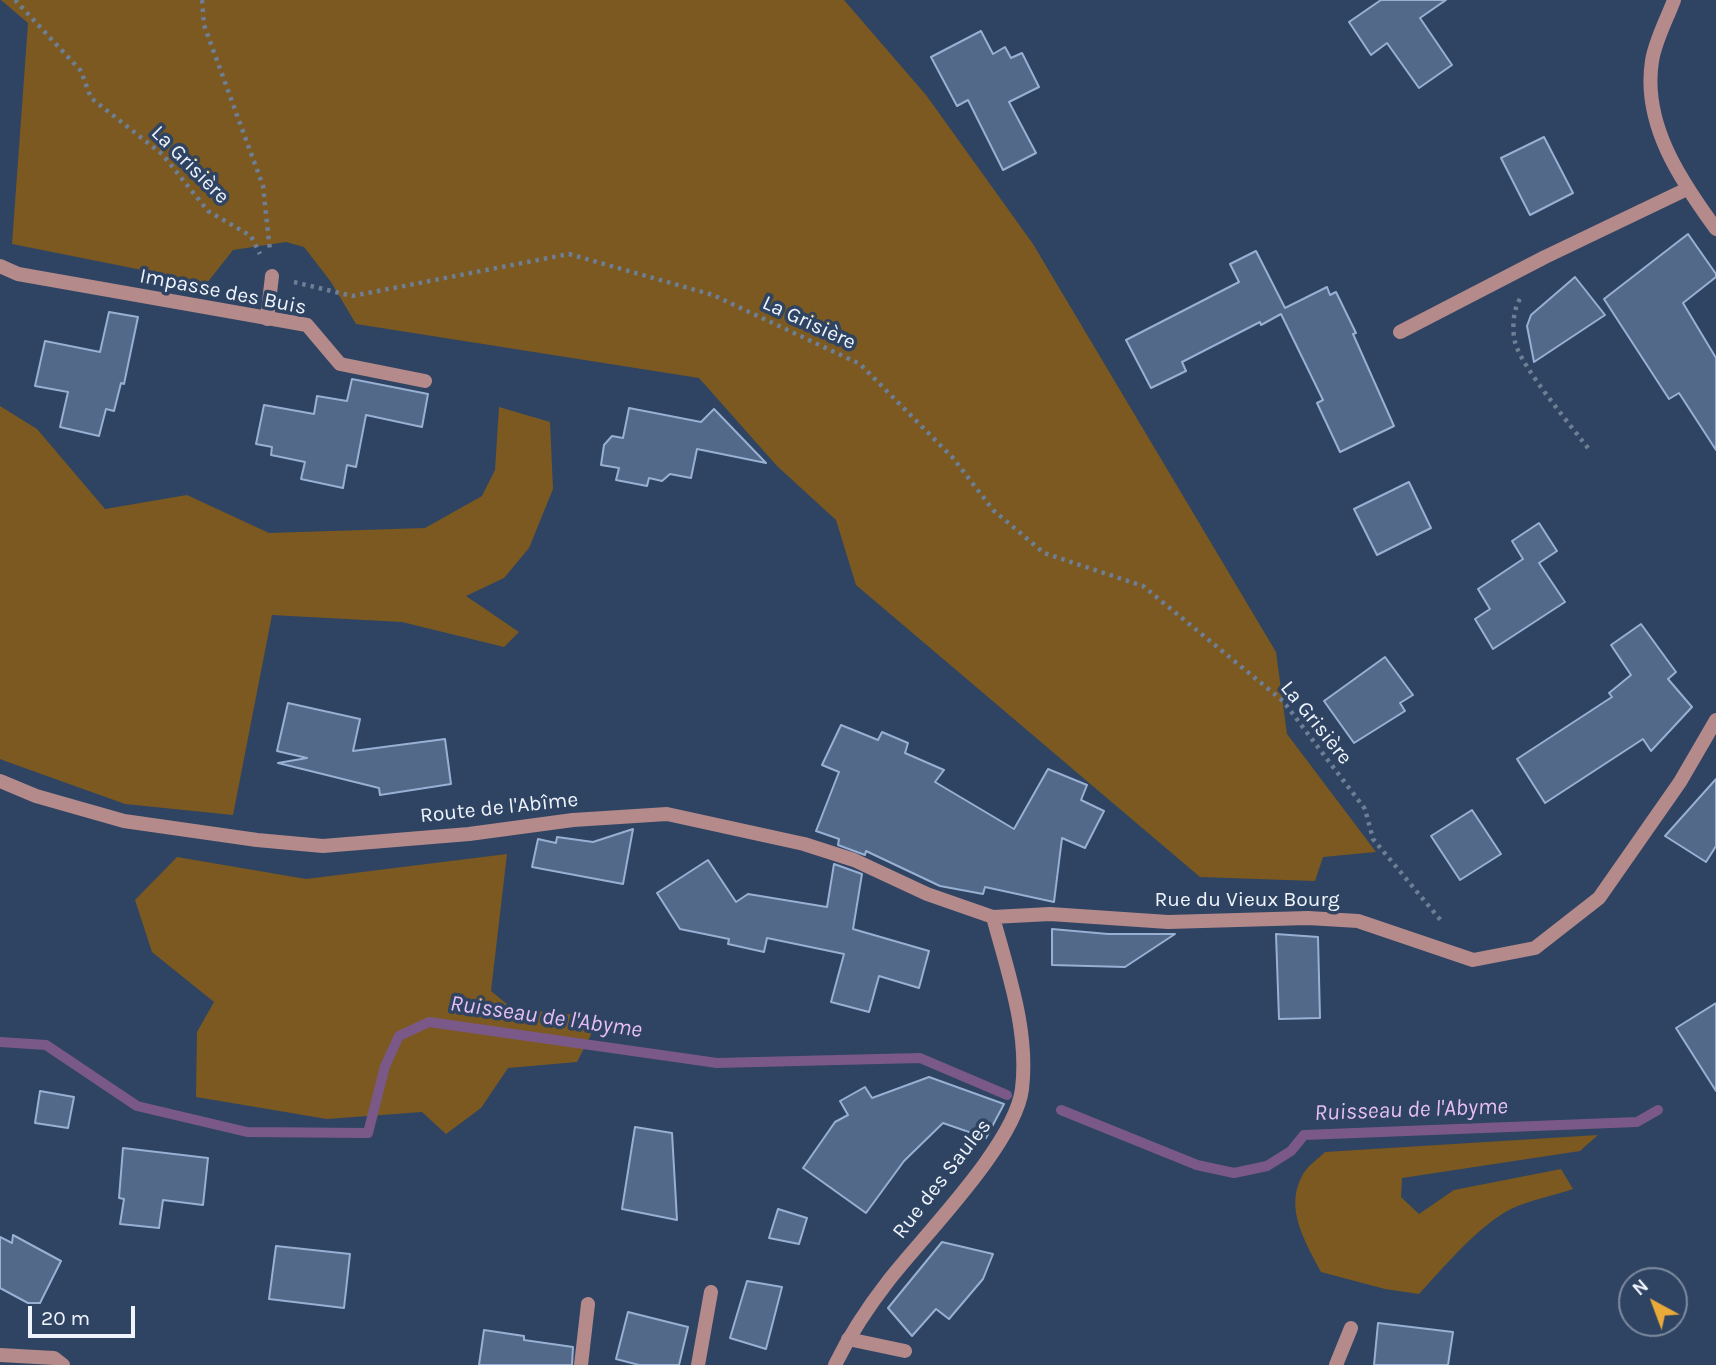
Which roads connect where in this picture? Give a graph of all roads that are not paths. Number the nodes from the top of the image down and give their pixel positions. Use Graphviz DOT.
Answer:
graph roads {
  1 [pos="1674,0"];
  2 [pos="1687,188"];
  3 [pos="1716,229"];
  4 [pos="0,266"];
  5 [pos="272,276"];
  6 [pos="267,319"];
  7 [pos="1400,332"];
  8 [pos="425,381"];
  9 [pos="1716,720"];
  10 [pos="0,780"];
  11 [pos="993,917"];
  12 [pos="710,1292"];
  13 [pos="588,1304"];
  14 [pos="1351,1328"];
  15 [pos="848,1339"];
  16 [pos="905,1351"];
  17 [pos="0,1354"];
  18 [pos="63,1365"];
  19 [pos="581,1365"];
  20 [pos="698,1365"];
  21 [pos="835,1365"];
  22 [pos="1336,1365"];
  1 -- 2 [label="street"];
  2 -- 3 [label="street"];
  2 -- 7 [label="street"];
  4 -- 6 [label="street, Impasse des Buis"];
  5 -- 6 [label="street"];
  6 -- 8 [label="street, Impasse des Buis"];
  9 -- 11 [label="street, Rue du Vieux Bourg"];
  10 -- 11 [label="street, Route de l'Abîme"];
  11 -- 15 [label="street, Rue des Saules"];
  12 -- 20 [label="street"];
  13 -- 19 [label="street"];
  14 -- 22 [label="street"];
  15 -- 16 [label="street"];
  15 -- 21 [label="street, Rue des Saules"];
  17 -- 18 [label="street"];
}
